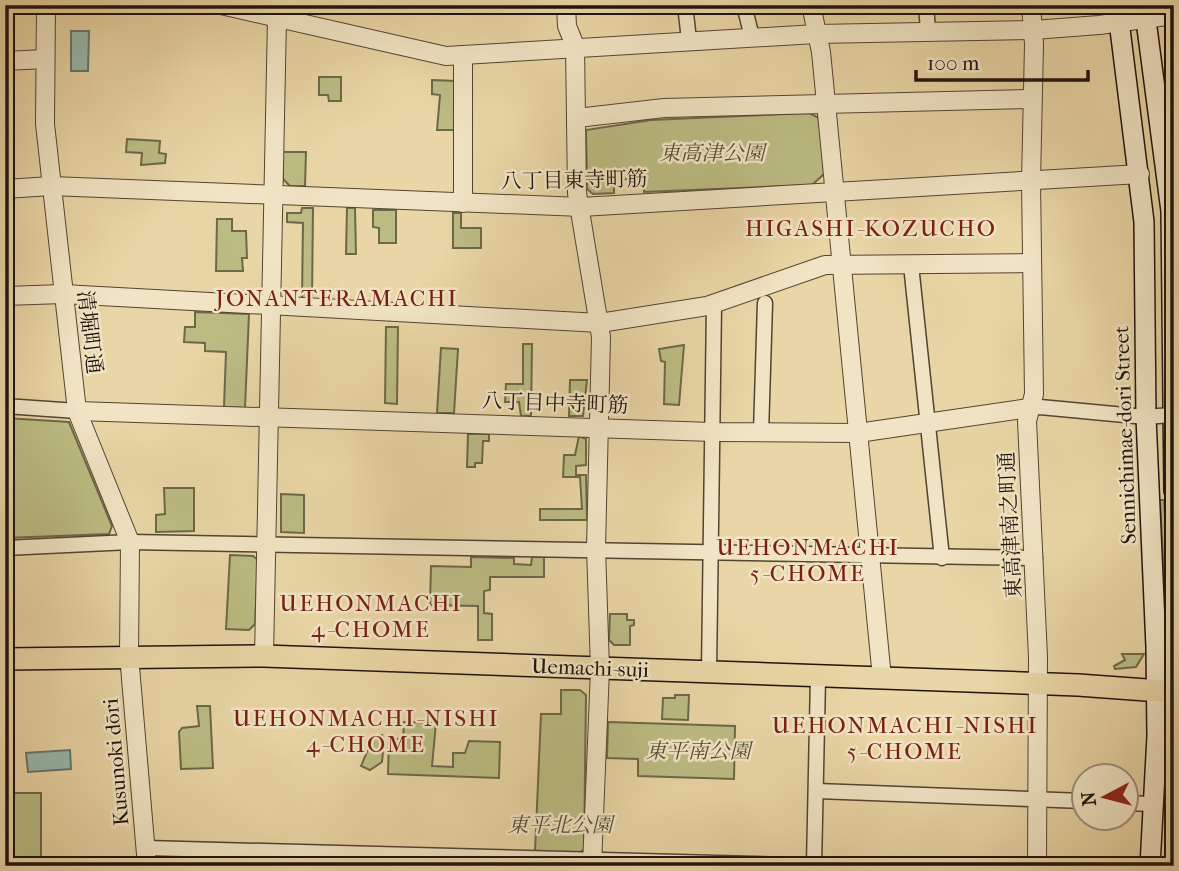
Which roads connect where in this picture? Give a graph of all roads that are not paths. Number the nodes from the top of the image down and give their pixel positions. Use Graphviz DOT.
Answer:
graph roads {
  1 [pos="46,5"];
  2 [pos="221,5"];
  3 [pos="566,5"];
  4 [pos="685,5"];
  5 [pos="744,5"];
  6 [pos="752,5"];
  7 [pos="811,5"];
  8 [pos="926,5"];
  9 [pos="1031,5"];
  10 [pos="1145,12"];
  11 [pos="1118,14"];
  12 [pos="1174,15"];
  13 [pos="277,19"];
  14 [pos="928,30"];
  15 [pos="1034,30"];
  16 [pos="816,34"];
  17 [pos="752,37"];
  18 [pos="689,40"];
  19 [pos="575,46"];
  20 [pos="463,55"];
  21 [pos="45,60"];
  22 [pos="5,61"];
  23 [pos="1031,99"];
  24 [pos="827,104"];
  25 [pos="577,118"];
  26 [pos="1140,174"];
  27 [pos="1031,182"];
  28 [pos="51,186"];
  29 [pos="5,189"];
  30 [pos="836,192"];
  31 [pos="273,194"];
  32 [pos="463,204"];
  33 [pos="582,207"];
  34 [pos="1032,263"];
  35 [pos="841,264"];
  36 [pos="911,265"];
  37 [pos="63,294"];
  38 [pos="765,295"];
  39 [pos="5,296"];
  40 [pos="714,304"];
  41 [pos="272,308"];
  42 [pos="600,323"];
  43 [pos="5,407"];
  44 [pos="1029,408"];
  45 [pos="77,411"];
  46 [pos="1171,415"];
  47 [pos="1146,417"];
  48 [pos="271,418"];
  49 [pos="929,425"];
  50 [pos="597,426"];
  51 [pos="713,432"];
  52 [pos="761,433"];
  53 [pos="858,433"];
  54 [pos="1174,491"];
  55 [pos="130,542"];
  56 [pos="269,545"];
  57 [pos="5,548"];
  58 [pos="596,548"];
  59 [pos="711,551"];
  60 [pos="872,557"];
  61 [pos="942,558"];
  62 [pos="1035,558"];
  63 [pos="129,655"];
  64 [pos="264,656"];
  65 [pos="5,659"];
  66 [pos="600,669"];
  67 [pos="709,672"];
  68 [pos="818,677"];
  69 [pos="882,678"];
  70 [pos="1037,685"];
  71 [pos="1165,691"];
  72 [pos="817,791"];
  73 [pos="1037,800"];
  74 [pos="1070,801"];
  75 [pos="1140,804"];
  76 [pos="1153,804"];
  77 [pos="147,857"];
  78 [pos="335,860"];
  79 [pos="460,862"];
  80 [pos="592,863"];
  81 [pos="814,865"];
  82 [pos="833,866"];
  83 [pos="1038,866"];
  84 [pos="1150,866"];
  1 -- 21 [label="street, 清堀町通"];
  2 -- 13 [label="street"];
  3 -- 19 [label="street"];
  4 -- 18 [label="street"];
  5 -- 17 [label="street"];
  6 -- 17 [label="street"];
  7 -- 16 [label="street"];
  8 -- 14 [label="street"];
  9 -- 15 [label="street, 東高津南之町通"];
  10 -- 11 [label="street"];
  10 -- 12 [label="street"];
  10 -- 46 [label="main road"];
  11 -- 15 [label="street"];
  11 -- 26 [label="main road, Sennichimae-dori Street"];
  13 -- 20 [label="street"];
  13 -- 31 [label="street"];
  14 -- 15 [label="street"];
  14 -- 16 [label="street"];
  15 -- 23 [label="street, 東高津南之町通"];
  16 -- 17 [label="street"];
  16 -- 24 [label="street"];
  17 -- 18 [label="street"];
  18 -- 19 [label="street"];
  19 -- 20 [label="street"];
  19 -- 25 [label="street"];
  20 -- 32 [label="street"];
  21 -- 22 [label="street"];
  21 -- 28 [label="street, 清堀町通"];
  23 -- 24 [label="street"];
  23 -- 27 [label="street, 東高津南之町通"];
  24 -- 25 [label="street"];
  24 -- 30 [label="street"];
  25 -- 33 [label="street"];
  26 -- 27 [label="street, 八丁目東寺町筋"];
  26 -- 47 [label="main road, Sennichimae-dori Street"];
  27 -- 30 [label="street, 八丁目東寺町筋"];
  27 -- 34 [label="street, 東高津南之町通"];
  28 -- 29 [label="street, 八丁目東寺町筋"];
  28 -- 31 [label="street, 八丁目東寺町筋"];
  28 -- 37 [label="street, 清堀町通"];
  30 -- 33 [label="street, 八丁目東寺町筋"];
  30 -- 35 [label="street"];
  31 -- 32 [label="street, 八丁目東寺町筋"];
  31 -- 41 [label="street"];
  32 -- 33 [label="street, 八丁目東寺町筋"];
  33 -- 42 [label="street"];
  34 -- 36 [label="street"];
  34 -- 44 [label="street, 東高津南之町通"];
  35 -- 36 [label="street"];
  35 -- 38 [label="street"];
  35 -- 53 [label="street"];
  36 -- 49 [label="street"];
  37 -- 39 [label="street"];
  37 -- 41 [label="street"];
  37 -- 45 [label="street, 清堀町通"];
  38 -- 40 [label="street"];
  38 -- 52 [label="street"];
  40 -- 42 [label="street"];
  40 -- 51 [label="street"];
  41 -- 42 [label="street"];
  41 -- 48 [label="street"];
  42 -- 50 [label="street"];
  43 -- 45 [label="street"];
  44 -- 47 [label="street"];
  44 -- 49 [label="street, 八丁目中寺町筋"];
  44 -- 62 [label="street, 東高津南之町通"];
  45 -- 48 [label="street, 八丁目中寺町筋"];
  45 -- 55 [label="street, 清堀町通"];
  46 -- 47 [label="street"];
  46 -- 54 [label="main road"];
  47 -- 71 [label="main road, Sennichimae-dori Street"];
  48 -- 50 [label="street, 八丁目中寺町筋"];
  48 -- 56 [label="street"];
  49 -- 53 [label="street, 八丁目中寺町筋"];
  49 -- 61 [label="street"];
  50 -- 51 [label="street, 八丁目中寺町筋"];
  50 -- 58 [label="street"];
  51 -- 52 [label="street, 八丁目中寺町筋"];
  51 -- 59 [label="street"];
  52 -- 53 [label="street, 八丁目中寺町筋"];
  53 -- 60 [label="street"];
  55 -- 56 [label="street"];
  55 -- 57 [label="street"];
  55 -- 63 [label="street, 清堀町通"];
  56 -- 58 [label="street"];
  56 -- 64 [label="street"];
  58 -- 59 [label="street"];
  58 -- 66 [label="street"];
  59 -- 60 [label="street"];
  59 -- 67 [label="street"];
  60 -- 61 [label="street"];
  60 -- 69 [label="street"];
  61 -- 62 [label="street"];
  62 -- 70 [label="street, 東高津南之町通"];
  63 -- 64 [label="main road, Uemachi-suji"];
  63 -- 65 [label="main road, Uemachi-suji"];
  63 -- 77 [label="street, Kusunoki dōri"];
  64 -- 66 [label="main road, Uemachi-suji"];
  66 -- 67 [label="main road, Uemachi-suji"];
  66 -- 80 [label="street"];
  67 -- 68 [label="main road, Uemachi-suji"];
  68 -- 69 [label="main road, Uemachi-suji"];
  68 -- 72 [label="street"];
  69 -- 70 [label="main road, Uemachi-suji"];
  70 -- 71 [label="main road, Uemachi-suji"];
  70 -- 73 [label="street, 東高津南之町通"];
  71 -- 76 [label="main road, Sennichimae-dori Street"];
  72 -- 73 [label="street"];
  72 -- 81 [label="street"];
  73 -- 74 [label="street"];
  73 -- 83 [label="street, 東高津南之町通"];
  75 -- 76 [label="street"];
  76 -- 84 [label="main road, Sennichimae-dori Street"];
  77 -- 78 [label="street"];
  78 -- 79 [label="street"];
  79 -- 80 [label="street"];
  80 -- 81 [label="street"];
  81 -- 82 [label="street"];
}
